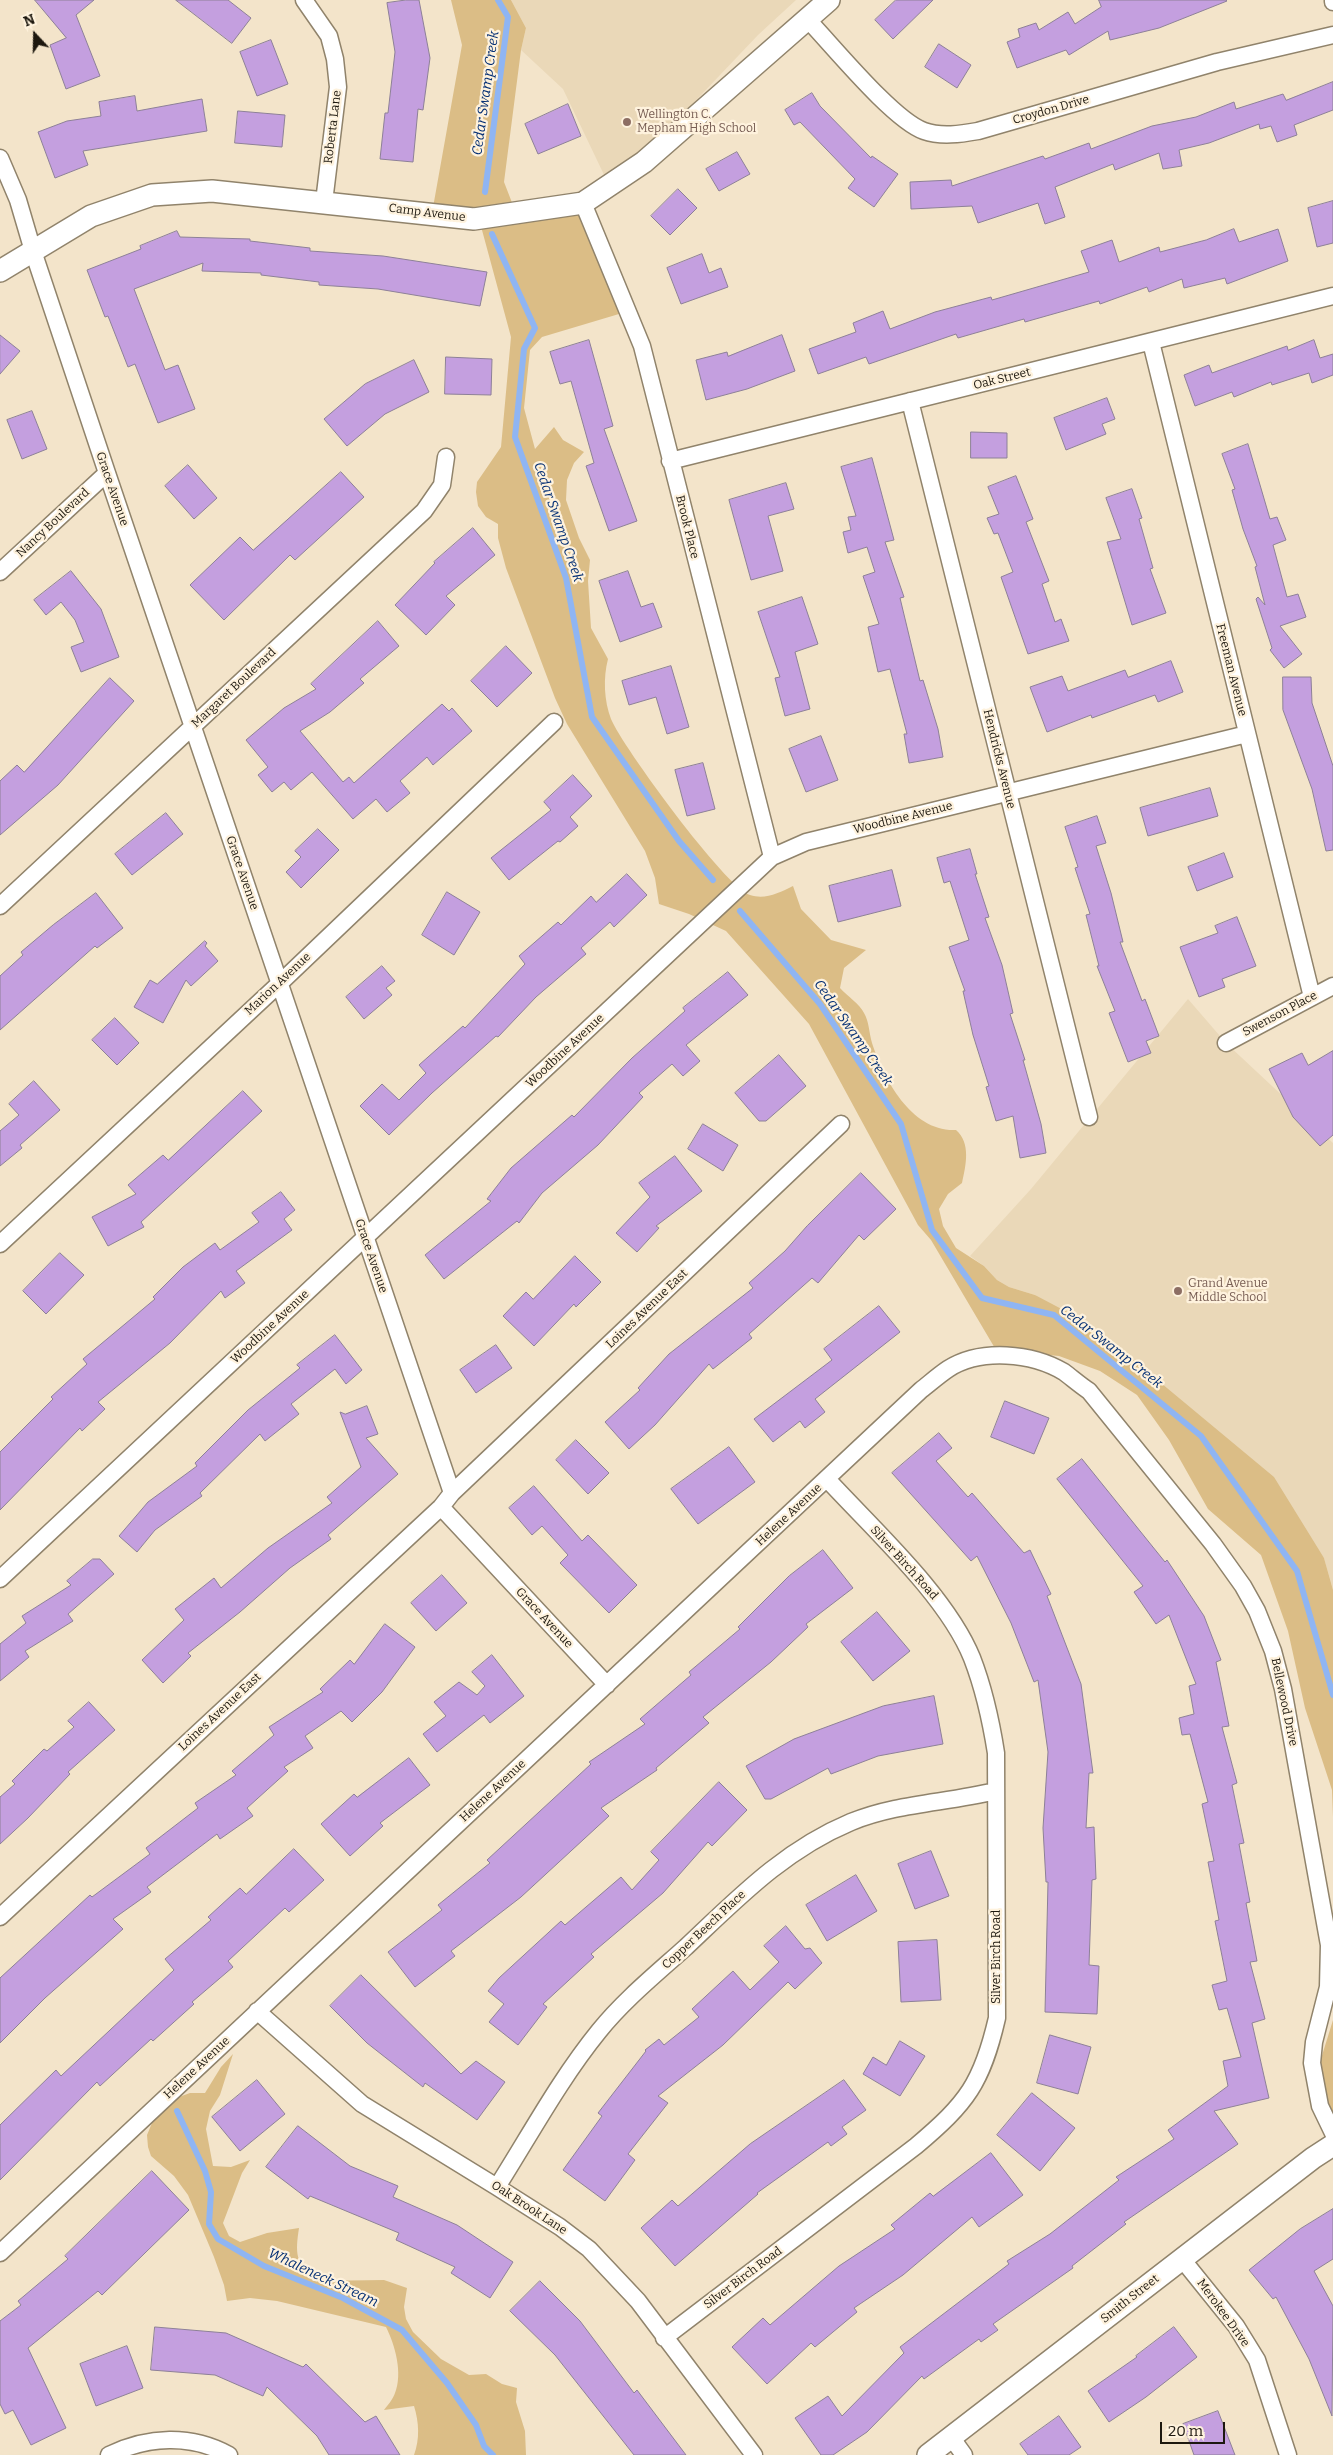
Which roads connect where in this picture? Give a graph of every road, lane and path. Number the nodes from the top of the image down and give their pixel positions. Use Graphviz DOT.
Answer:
graph roads {
  1 [pos="304,0"];
  2 [pos="829,0"];
  3 [pos="808,20"];
  4 [pos="1333,35"];
  5 [pos="0,158"];
  6 [pos="324,202"];
  7 [pos="583,203"];
  8 [pos="33,251"];
  9 [pos="0,271"];
  10 [pos="1333,296"];
  11 [pos="1151,342"];
  12 [pos="910,401"];
  13 [pos="446,457"];
  14 [pos="670,461"];
  15 [pos="107,473"];
  16 [pos="0,572"];
  17 [pos="554,722"];
  18 [pos="192,726"];
  19 [pos="1246,734"];
  20 [pos="1007,792"];
  21 [pos="772,857"];
  22 [pos="0,906"];
  23 [pos="279,984"];
  24 [pos="1333,986"];
  25 [pos="1312,997"];
  26 [pos="1226,1043"];
  27 [pos="1089,1117"];
  28 [pos="841,1124"];
  29 [pos="365,1238"];
  30 [pos="0,1244"];
  31 [pos="1000,1355"];
  32 [pos="827,1479"];
  33 [pos="452,1493"];
  34 [pos="441,1507"];
  35 [pos="0,1579"];
  36 [pos="607,1685"];
  37 [pos="995,1791"];
  38 [pos="0,1917"];
  39 [pos="257,2012"];
  40 [pos="1333,2133"];
  41 [pos="1333,2145"];
  42 [pos="497,2187"];
  43 [pos="0,2253"];
  44 [pos="1182,2259"];
  45 [pos="664,2338"];
  46 [pos="951,2438"];
  47 [pos="109,2455"];
  48 [pos="229,2455"];
  49 [pos="754,2455"];
  50 [pos="928,2455"];
  51 [pos="964,2455"];
  52 [pos="1288,2455"];
  1 -- 6 [label="street, Roberta Lane"];
  2 -- 3 [label="street, Camp Avenue"];
  3 -- 4 [label="street, Croydon Drive"];
  3 -- 7 [label="street, Camp Avenue"];
  5 -- 8 [label="street, Grace Avenue"];
  6 -- 7 [label="street, Camp Avenue"];
  6 -- 8 [label="street, Camp Avenue"];
  7 -- 14 [label="street, Brook Place"];
  8 -- 9 [label="street, Camp Avenue"];
  8 -- 15 [label="street, Grace Avenue"];
  10 -- 11 [label="street, Oak Street"];
  11 -- 12 [label="street, Oak Street"];
  11 -- 19 [label="street, Freeman Avenue"];
  12 -- 14 [label="street, Oak Street"];
  12 -- 20 [label="street, Hendricks Avenue"];
  13 -- 18 [label="street, Margaret Boulevard"];
  14 -- 21 [label="street, Brook Place"];
  15 -- 16 [label="street, Nancy Boulevard"];
  15 -- 18 [label="street, Grace Avenue"];
  17 -- 23 [label="street, Marion Avenue"];
  18 -- 22 [label="street, Margaret Boulevard"];
  18 -- 23 [label="street, Grace Avenue"];
  19 -- 20 [label="street, Woodbine Avenue"];
  19 -- 25 [label="street, Freeman Avenue"];
  20 -- 21 [label="street, Woodbine Avenue"];
  20 -- 27 [label="street, Hendricks Avenue"];
  21 -- 29 [label="street, Woodbine Avenue"];
  23 -- 29 [label="street, Grace Avenue"];
  23 -- 30 [label="street, Marion Avenue"];
  24 -- 25 [label="street, Swenson Place"];
  25 -- 26 [label="street, Swenson Place"];
  28 -- 33 [label="street, Loines Avenue East"];
  29 -- 33 [label="street, Grace Avenue"];
  29 -- 35 [label="street, Woodbine Avenue"];
  31 -- 32 [label="street, Helene Avenue"];
  31 -- 40 [label="street, Bellewood Drive"];
  32 -- 36 [label="street, Helene Avenue"];
  32 -- 37 [label="street, Silver Birch Road"];
  33 -- 34 [label="street, Loines Avenue East"];
  34 -- 36 [label="street, Grace Avenue"];
  34 -- 38 [label="street, Loines Avenue East"];
  36 -- 39 [label="street, Helene Avenue"];
  37 -- 42 [label="street, Copper Beech Place"];
  37 -- 45 [label="street, Silver Birch Road"];
  39 -- 42 [label="street, Oak Brook Lane"];
  39 -- 43 [label="street, Helene Avenue"];
  41 -- 44 [label="street, Smith Street"];
  42 -- 45 [label="street, Oak Brook Lane"];
  44 -- 46 [label="street, Smith Street"];
  44 -- 52 [label="street, Merokee Drive"];
  45 -- 49 [label="street, Oak Brook Lane"];
  46 -- 50 [label="street, Smith Street"];
  46 -- 51 [label="street"];
  47 -- 48 [label="street"];
}
